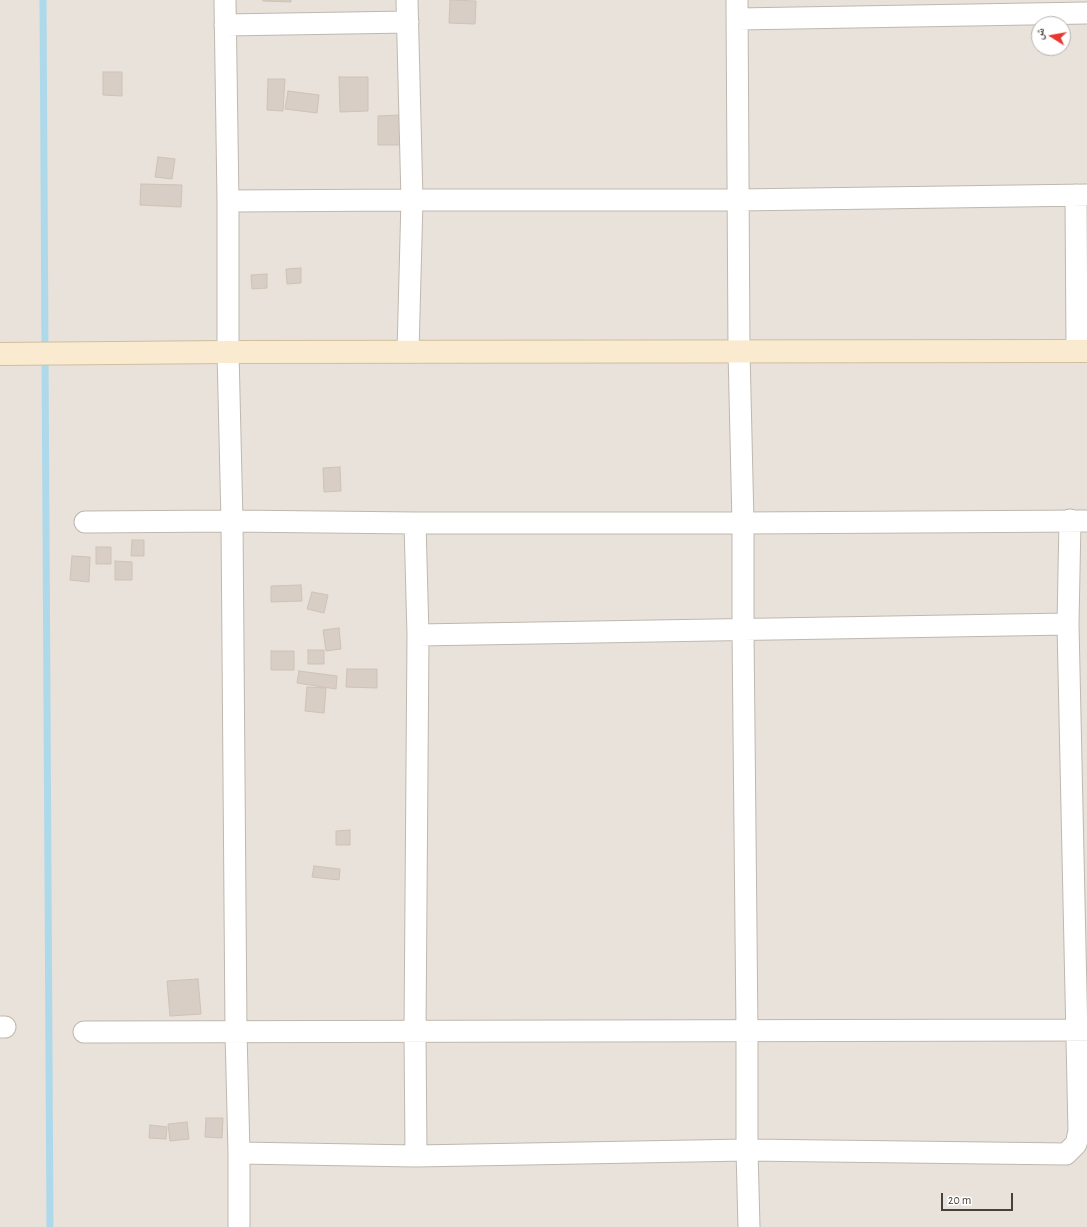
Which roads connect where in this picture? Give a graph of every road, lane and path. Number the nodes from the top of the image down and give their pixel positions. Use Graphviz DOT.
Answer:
graph roads {
  1 [pos="225,0"];
  2 [pos="407,0"];
  3 [pos="737,9"];
  4 [pos="1078,9"];
  5 [pos="408,22"];
  6 [pos="225,24"];
  7 [pos="1081,195"];
  8 [pos="412,200"];
  9 [pos="738,200"];
  10 [pos="228,201"];
  11 [pos="740,351"];
  12 [pos="1082,351"];
  13 [pos="228,352"];
  14 [pos="408,352"];
  15 [pos="0,354"];
  16 [pos="1079,520"];
  17 [pos="232,521"];
  18 [pos="85,522"];
  19 [pos="414,523"];
  20 [pos="743,523"];
  21 [pos="1068,624"];
  22 [pos="742,630"];
  23 [pos="418,634"];
  24 [pos="1082,1030"];
  25 [pos="415,1031"];
  26 [pos="747,1031"];
  27 [pos="84,1032"];
  28 [pos="236,1032"];
  29 [pos="746,1150"];
  30 [pos="239,1152"];
  31 [pos="416,1156"];
  32 [pos="239,1227"];
  33 [pos="749,1227"];
  1 -- 6 [label="street"];
  2 -- 5 [label="street"];
  3 -- 4 [label="street"];
  3 -- 9 [label="street"];
  5 -- 6 [label="street"];
  5 -- 8 [label="street"];
  6 -- 10 [label="street"];
  7 -- 9 [label="street"];
  7 -- 12 [label="street"];
  8 -- 9 [label="street"];
  8 -- 10 [label="street"];
  8 -- 14 [label="street"];
  9 -- 11 [label="street"];
  10 -- 13 [label="street"];
  11 -- 12 [label="street"];
  11 -- 14 [label="street"];
  11 -- 20 [label="street"];
  13 -- 14 [label="street"];
  13 -- 15 [label="street"];
  13 -- 17 [label="street"];
  16 -- 20 [label="street"];
  16 -- 21 [label="street"];
  17 -- 18 [label="street"];
  17 -- 19 [label="street"];
  17 -- 28 [label="street"];
  19 -- 20 [label="street"];
  19 -- 23 [label="street"];
  20 -- 22 [label="street"];
  21 -- 22 [label="street"];
  21 -- 24 [label="street"];
  22 -- 23 [label="street"];
  22 -- 26 [label="street"];
  23 -- 25 [label="street"];
  24 -- 26 [label="street"];
  24 -- 29 [label="street"];
  25 -- 26 [label="street"];
  25 -- 28 [label="street"];
  25 -- 31 [label="street"];
  26 -- 29 [label="street"];
  27 -- 28 [label="street"];
  28 -- 30 [label="street"];
  29 -- 31 [label="street"];
  29 -- 33 [label="street"];
  30 -- 31 [label="street"];
  30 -- 32 [label="street"];
}
